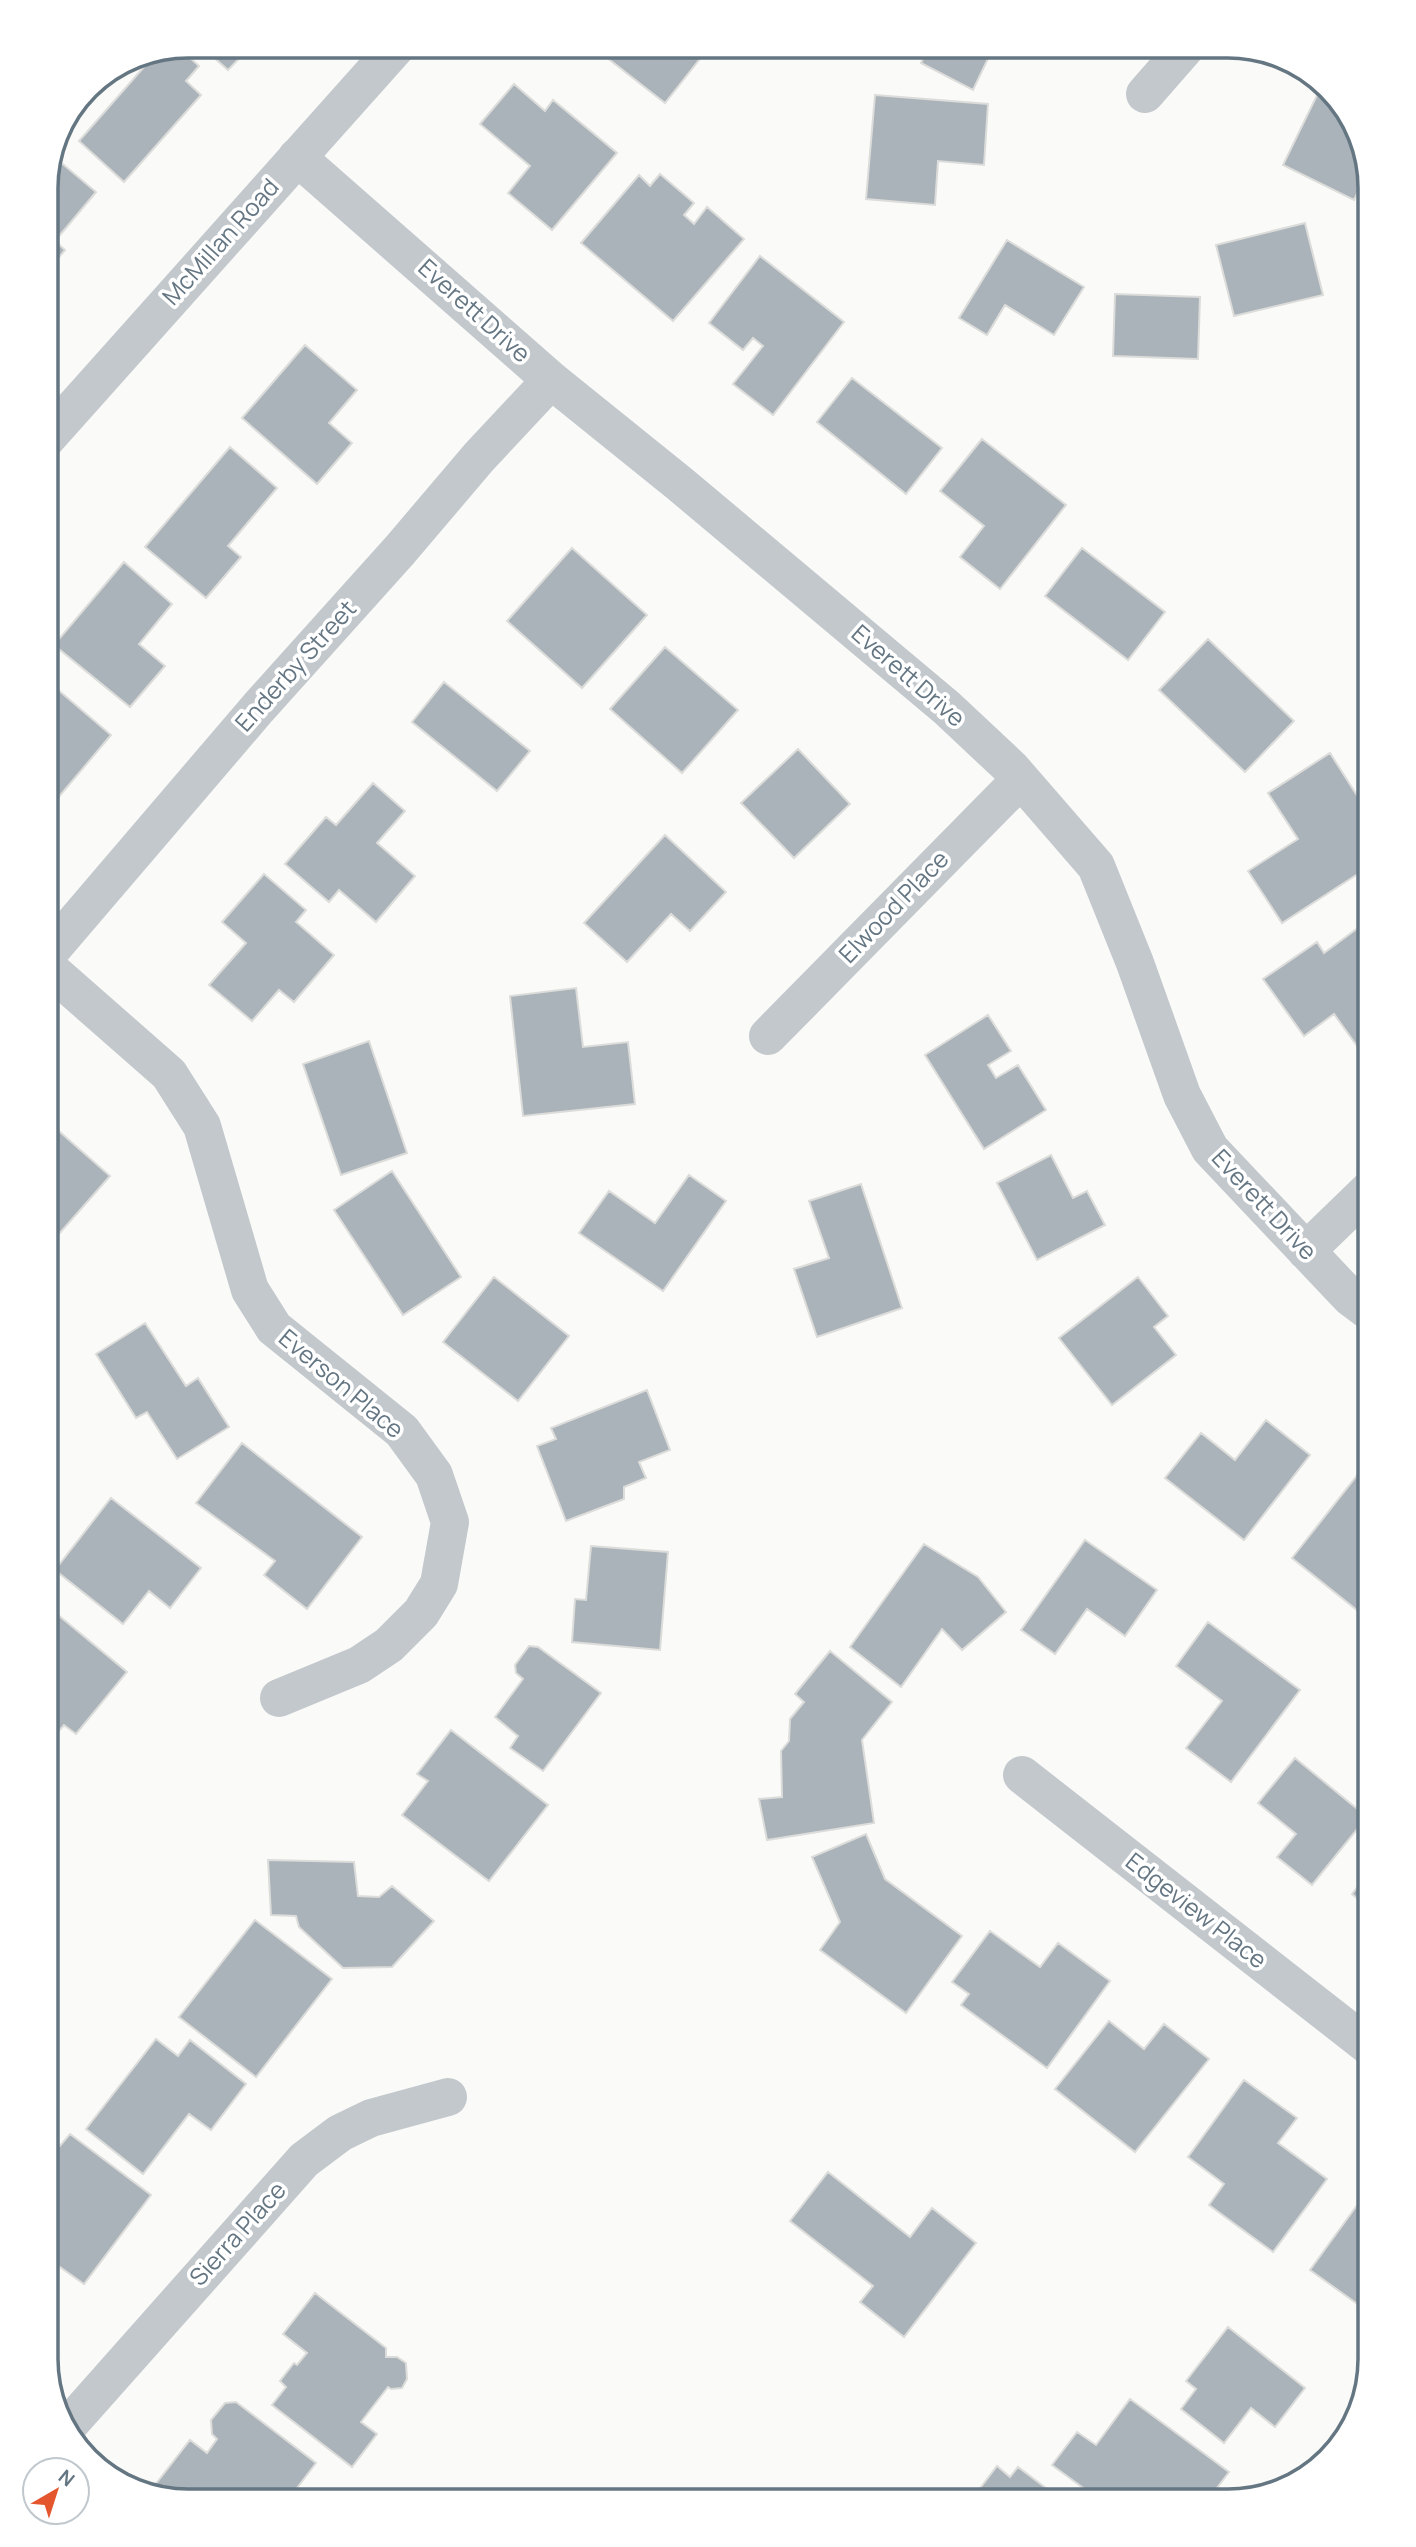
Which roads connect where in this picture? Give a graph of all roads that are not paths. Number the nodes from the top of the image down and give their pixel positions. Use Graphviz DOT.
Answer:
graph roads {
  1 [pos="386,58"];
  2 [pos="1176,58"];
  3 [pos="1145,94"];
  4 [pos="297,157"];
  5 [pos="551,380"];
  6 [pos="58,426"];
  7 [pos="1020,780"];
  8 [pos="58,942"];
  9 [pos="58,977"];
  10 [pos="768,1036"];
  11 [pos="1358,1201"];
  12 [pos="1306,1251"];
  13 [pos="1358,1303"];
  14 [pos="279,1698"];
  15 [pos="1022,1775"];
  16 [pos="1358,2038"];
  17 [pos="448,2097"];
  18 [pos="73,2420"];
  1 -- 4 [label="street, McMillan Road"];
  2 -- 3 [label="street"];
  4 -- 5 [label="street, Everett Drive"];
  4 -- 6 [label="street, McMillan Road"];
  5 -- 7 [label="street, Everett Drive"];
  5 -- 8 [label="street, Enderby Street"];
  7 -- 10 [label="street, Elwood Place"];
  7 -- 12 [label="street, Everett Drive"];
  9 -- 14 [label="street, Everson Place"];
  11 -- 12 [label="street"];
  12 -- 13 [label="street, Everett Drive"];
  15 -- 16 [label="street, Edgeview Place"];
  17 -- 18 [label="street, Sierra Place"];
}
